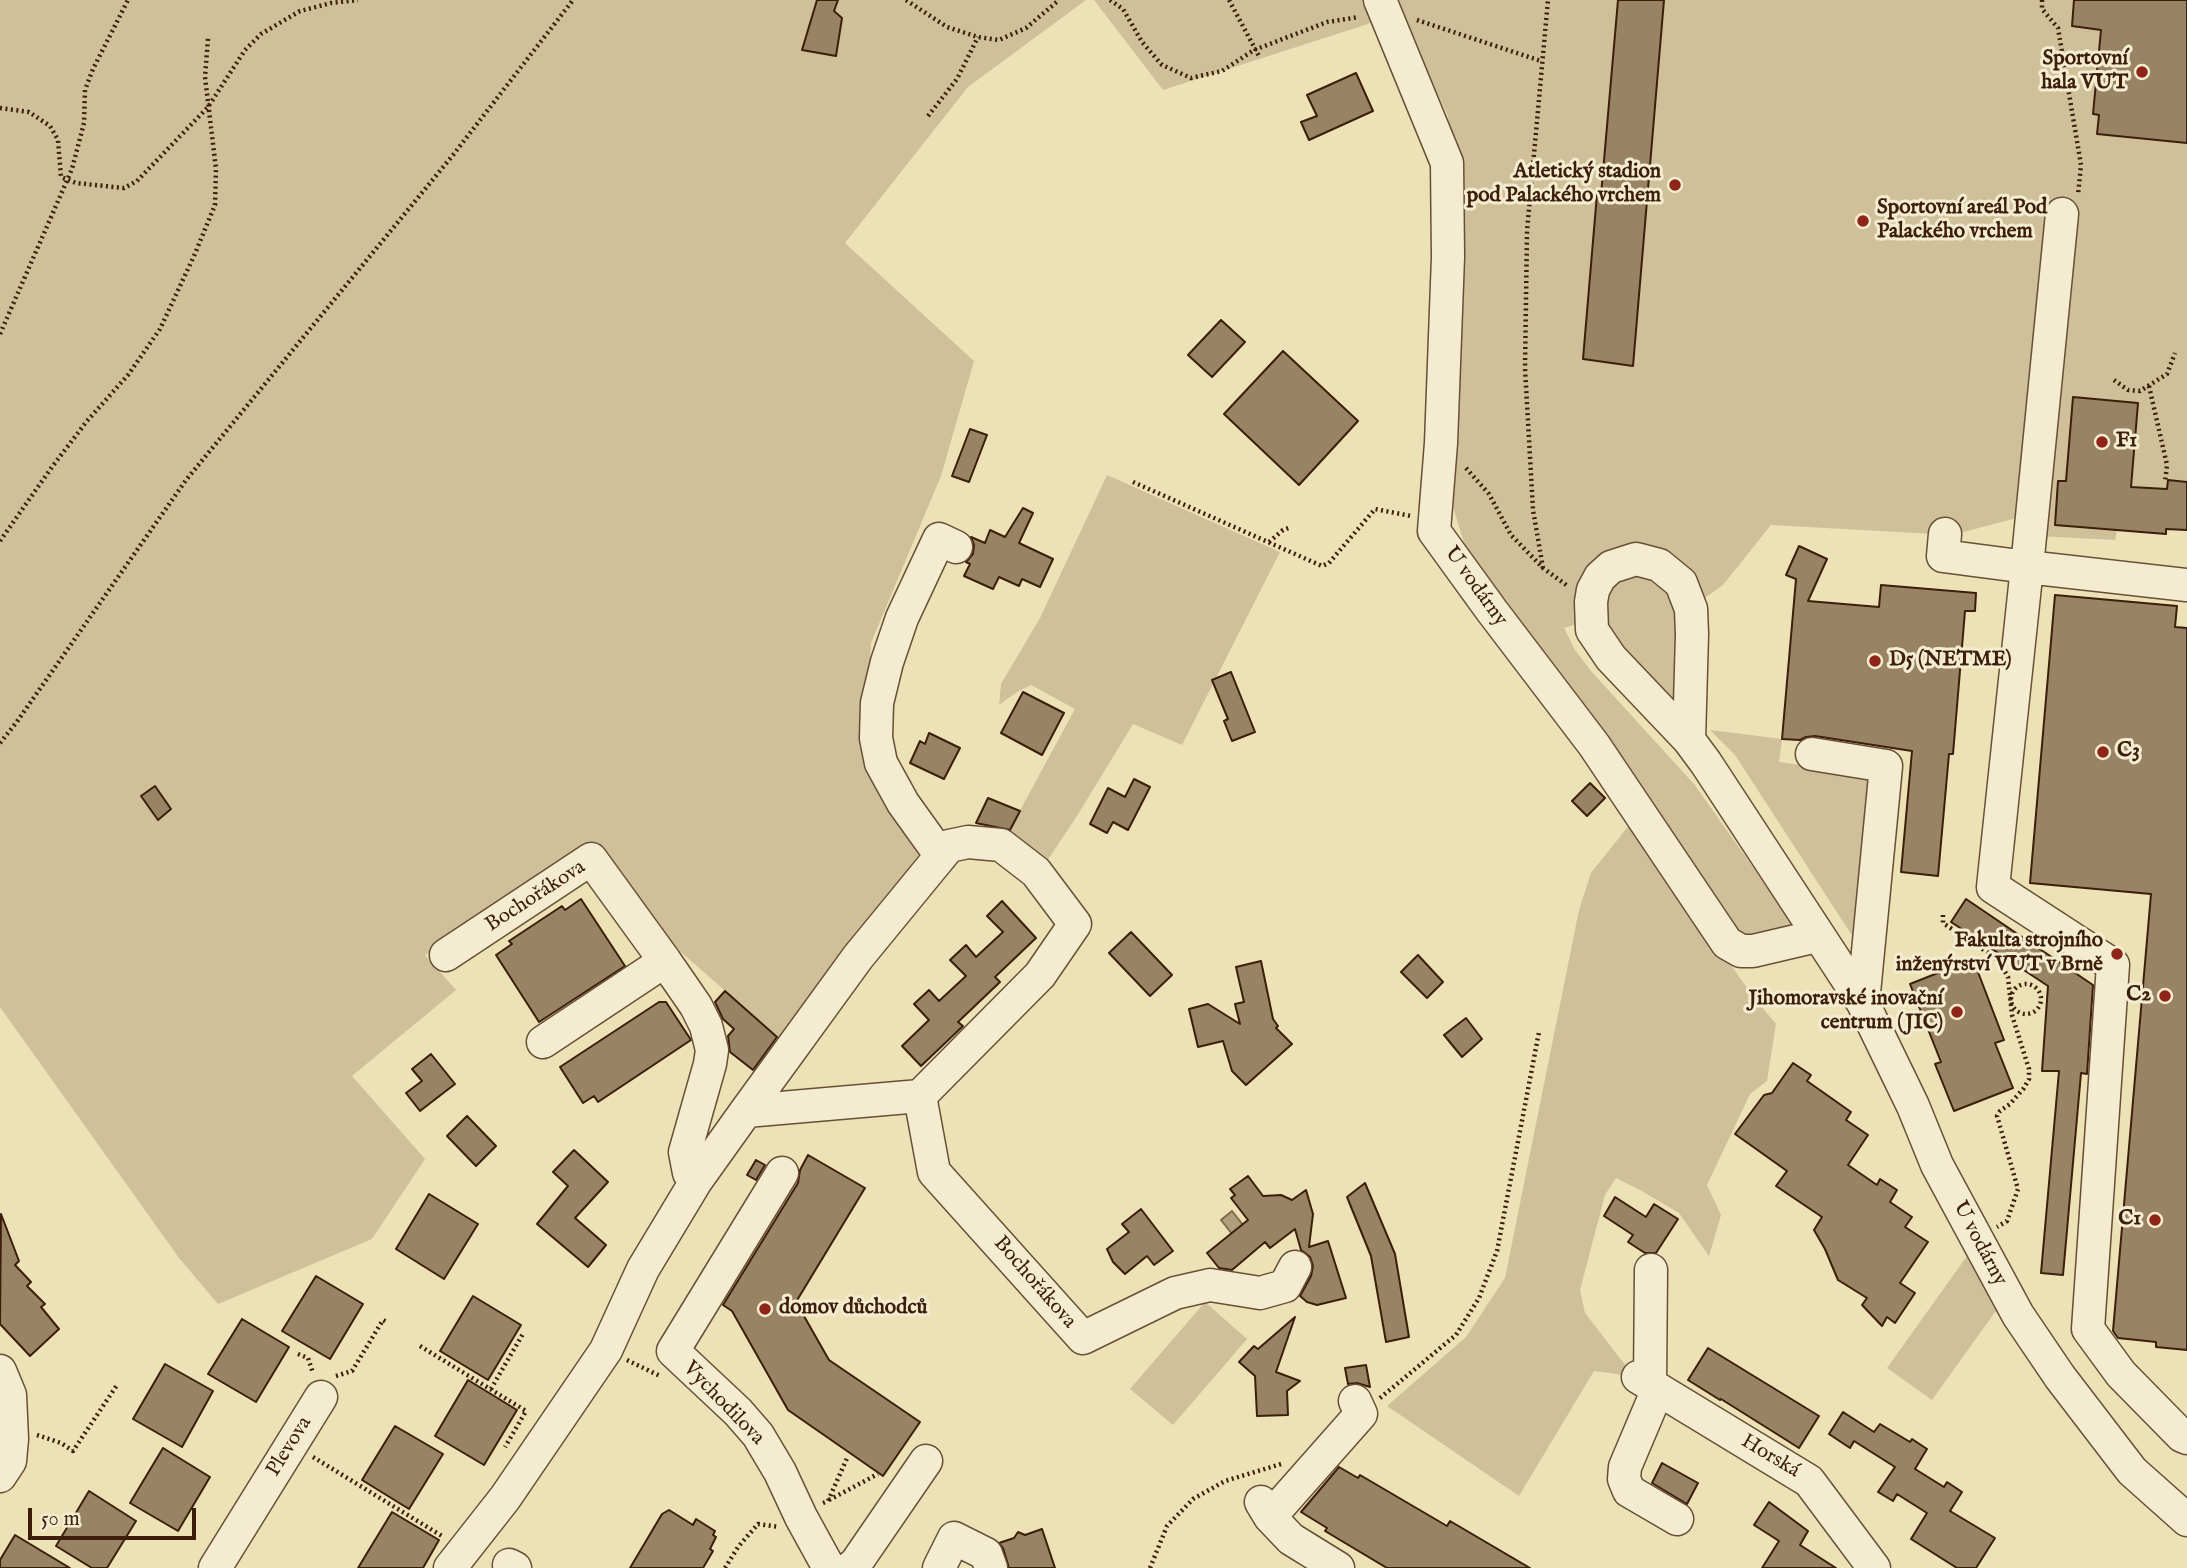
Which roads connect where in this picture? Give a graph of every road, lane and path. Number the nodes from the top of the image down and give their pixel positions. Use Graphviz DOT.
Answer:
graph roads {
  1 [pos="128,0"];
  2 [pos="358,0"];
  3 [pos="573,0"];
  4 [pos="906,0"];
  5 [pos="1059,0"];
  6 [pos="1111,0"];
  7 [pos="1229,0"];
  8 [pos="1548,0"];
  9 [pos="2042,0"];
  10 [pos="1382,5"];
  11 [pos="978,37"];
  12 [pos="208,38"];
  13 [pos="1254,50"];
  14 [pos="1259,58"];
  15 [pos="1541,61"];
  16 [pos="208,107"];
  17 [pos="0,108"];
  18 [pos="928,116"];
  19 [pos="67,180"];
  20 [pos="2070,209"];
  21 [pos="0,334"];
  22 [pos="2175,353"];
  23 [pos="2114,380"];
  24 [pos="2149,386"];
  25 [pos="1441,443"];
  26 [pos="1133,482"];
  27 [pos="2165,482"];
  28 [pos="1419,518"];
  29 [pos="1291,527"];
  30 [pos="1945,534"];
  31 [pos="0,541"];
  32 [pos="1269,542"];
  33 [pos="956,547"];
  34 [pos="2027,566"];
  35 [pos="1543,568"];
  36 [pos="2187,585"];
  37 [pos="1591,602"];
  38 [pos="1689,740"];
  39 [pos="0,743"];
  40 [pos="1812,754"];
  41 [pos="941,856"];
  42 [pos="1943,915"];
  43 [pos="1818,936"];
  44 [pos="446,955"];
  45 [pos="665,961"];
  46 [pos="2011,1002"];
  47 [pos="1863,1003"];
  48 [pos="1539,1032"];
  49 [pos="543,1042"];
  50 [pos="920,1096"];
  51 [pos="746,1111"];
  52 [pos="782,1173"];
  53 [pos="696,1181"];
  54 [pos="1991,1231"];
  55 [pos="1295,1267"];
  56 [pos="1651,1270"];
  57 [pos="524,1332"];
  58 [pos="420,1346"];
  59 [pos="625,1359"];
  60 [pos="0,1371"];
  61 [pos="662,1377"];
  62 [pos="1649,1383"];
  63 [pos="117,1385"];
  64 [pos="491,1389"];
  65 [pos="321,1397"];
  66 [pos="1358,1408"];
  67 [pos="8,1422"];
  68 [pos="2187,1438"];
  69 [pos="291,1443"];
  70 [pos="501,1453"];
  71 [pos="848,1456"];
  72 [pos="926,1461"];
  73 [pos="1292,1461"];
  74 [pos="878,1474"];
  75 [pos="0,1476"];
  76 [pos="833,1489"];
  77 [pos="828,1501"];
  78 [pos="1677,1519"];
  79 [pos="2187,1520"];
  80 [pos="778,1528"];
  81 [pos="457,1560"];
  82 [pos="215,1568"];
  83 [pos="725,1568"];
  84 [pos="829,1568"];
  85 [pos="850,1568"];
  86 [pos="939,1568"];
  87 [pos="991,1568"];
  88 [pos="1150,1568"];
  89 [pos="1338,1568"];
  90 [pos="1874,1568"];
  1 -- 19 [label="path"];
  2 -- 16 [label="path"];
  3 -- 39 [label="path"];
  4 -- 11 [label="path"];
  5 -- 11 [label="path"];
  6 -- 13 [label="path"];
  7 -- 13 [label="path"];
  8 -- 15 [label="path"];
  9 -- 20 [label="path"];
  10 -- 13 [label="path"];
  10 -- 15 [label="path"];
  10 -- 25 [label="street, U vodárny"];
  11 -- 18 [label="path"];
  12 -- 16 [label="path"];
  13 -- 14 [label="path"];
  15 -- 35 [label="path"];
  16 -- 19 [label="path"];
  16 -- 31 [label="path"];
  17 -- 19 [label="path"];
  19 -- 21 [label="path"];
  20 -- 34 [label="street"];
  22 -- 24 [label="path"];
  23 -- 24 [label="path"];
  24 -- 27 [label="path"];
  25 -- 35 [label="path"];
  25 -- 43 [label="street, U vodárny"];
  26 -- 32 [label="path"];
  28 -- 32 [label="path"];
  29 -- 32 [label="path"];
  30 -- 34 [label="street"];
  33 -- 41 [label="street"];
  34 -- 36 [label="street"];
  34 -- 68 [label="street"];
  35 -- 37 [label="path"];
  37 -- 38 [label="street, U vodárny"];
  37 -- 38 [label="street"];
  38 -- 43 [label="street, U vodárny"];
  40 -- 47 [label="street"];
  41 -- 50 [label="street"];
  41 -- 51 [label="street"];
  42 -- 46 [label="path"];
  43 -- 47 [label="street, U vodárny"];
  44 -- 45 [label="street, Bochořákova"];
  45 -- 49 [label="street"];
  45 -- 53 [label="street, Bochořákova"];
  46 -- 46 [label="path"];
  46 -- 54 [label="path"];
  47 -- 79 [label="street, U vodárny"];
  48 -- 66 [label="path"];
  50 -- 51 [label="street"];
  50 -- 55 [label="street, Bochořákova"];
  51 -- 53 [label="street"];
  52 -- 84 [label="street, Vychodilova"];
  53 -- 81 [label="street"];
  56 -- 62 [label="street"];
  57 -- 64 [label="path"];
  58 -- 64 [label="path"];
  59 -- 61 [label="path"];
  60 -- 67 [label="street"];
  62 -- 78 [label="street"];
  62 -- 90 [label="street, Horská"];
  63 -- 67 [label="path"];
  64 -- 70 [label="path"];
  65 -- 69 [label="street, Plevova"];
  66 -- 89 [label="street"];
  67 -- 75 [label="street"];
  69 -- 81 [label="path"];
  69 -- 82 [label="street, Plevova"];
  71 -- 76 [label="path"];
  72 -- 85 [label="street"];
  73 -- 88 [label="path"];
  74 -- 77 [label="path"];
  80 -- 83 [label="path"];
  86 -- 87 [label="street"];
}
